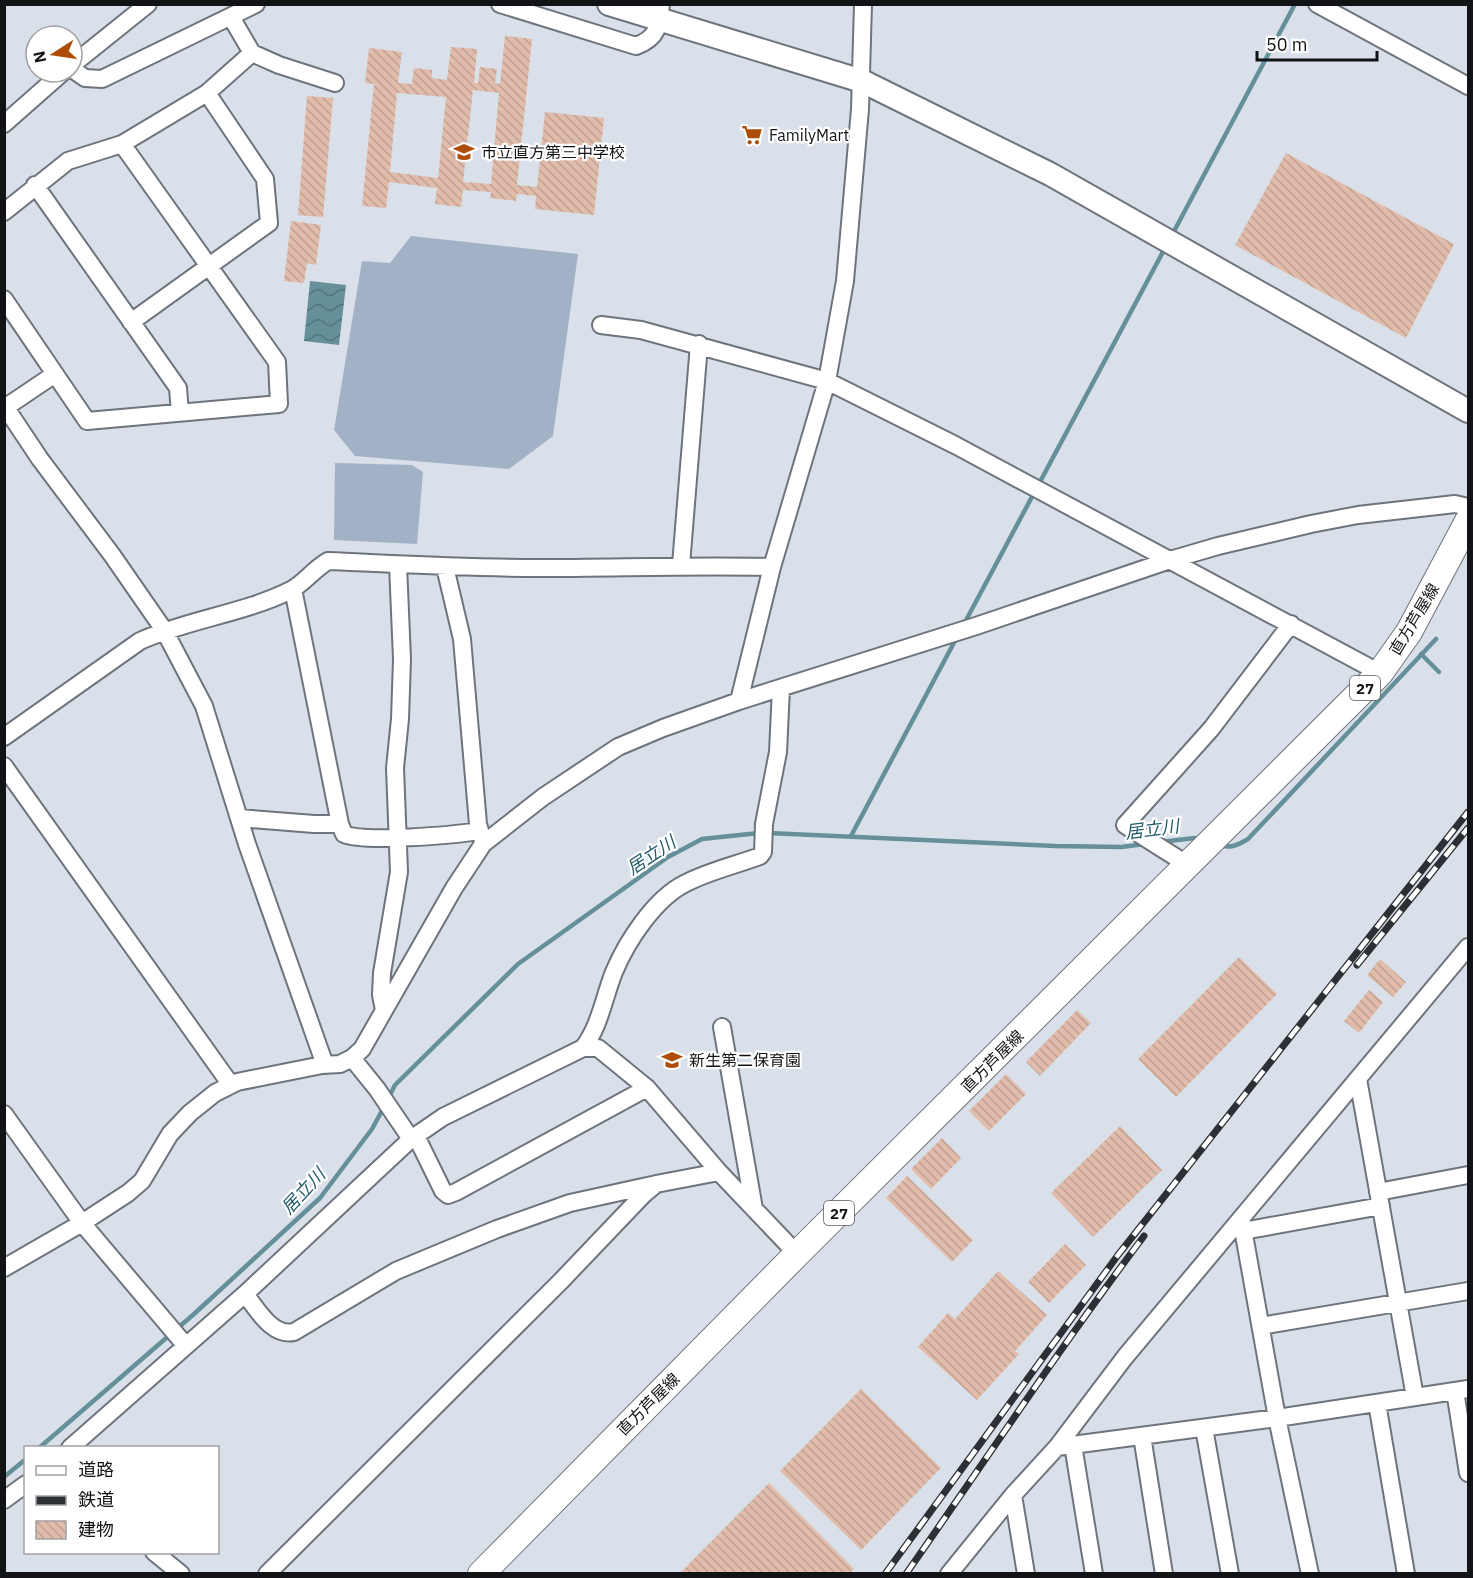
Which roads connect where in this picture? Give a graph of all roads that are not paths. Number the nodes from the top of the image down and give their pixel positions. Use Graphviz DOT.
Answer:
graph roads {
  1 [pos="148,4"];
  2 [pos="256,4"];
  3 [pos="500,4"];
  4 [pos="609,4"];
  5 [pos="863,4"];
  6 [pos="1317,4"];
  7 [pos="655,13"];
  8 [pos="231,17"];
  9 [pos="252,53"];
  10 [pos="84,55"];
  11 [pos="84,77"];
  12 [pos="862,81"];
  13 [pos="335,83"];
  14 [pos="49,84"];
  15 [pos="1468,86"];
  16 [pos="207,93"];
  17 [pos="4,124"];
  18 [pos="122,144"];
  19 [pos="35,185"];
  20 [pos="4,212"];
  21 [pos="209,266"];
  22 [pos="4,299"];
  23 [pos="131,322"];
  24 [pos="601,326"];
  25 [pos="699,344"];
  26 [pos="55,374"];
  27 [pos="827,381"];
  28 [pos="5,406"];
  29 [pos="1468,411"];
  30 [pos="180,413"];
  31 [pos="1468,507"];
  32 [pos="1468,521"];
  33 [pos="1170,560"];
  34 [pos="398,564"];
  35 [pos="681,565"];
  36 [pos="445,567"];
  37 [pos="772,567"];
  38 [pos="293,589"];
  39 [pos="1291,624"];
  40 [pos="164,630"];
  41 [pos="1380,673"];
  42 [pos="781,688"];
  43 [pos="739,701"];
  44 [pos="4,737"];
  45 [pos="4,766"];
  46 [pos="239,818"];
  47 [pos="340,824"];
  48 [pos="399,837"];
  49 [pos="481,837"];
  50 [pos="1188,859"];
  51 [pos="1468,953"];
  52 [pos="384,1010"];
  53 [pos="722,1027"];
  54 [pos="583,1048"];
  55 [pos="352,1058"];
  56 [pos="325,1065"];
  57 [pos="1358,1079"];
  58 [pos="231,1085"];
  59 [pos="647,1089"];
  60 [pos="4,1114"];
  61 [pos="413,1138"];
  62 [pos="719,1172"];
  63 [pos="1468,1175"];
  64 [pos="656,1184"];
  65 [pos="1380,1199"];
  66 [pos="754,1209"];
  67 [pos="82,1223"];
  68 [pos="1242,1224"];
  69 [pos="797,1254"];
  70 [pos="4,1268"];
  71 [pos="1468,1291"];
  72 [pos="245,1294"];
  73 [pos="1398,1302"];
  74 [pos="1261,1326"];
  75 [pos="183,1343"];
  76 [pos="1462,1390"];
  77 [pos="1415,1397"];
  78 [pos="1377,1403"];
  79 [pos="1277,1418"];
  80 [pos="1204,1428"];
  81 [pos="1142,1436"];
  82 [pos="72,1446"];
  83 [pos="1065,1446"];
  84 [pos="1468,1473"];
  85 [pos="24,1485"];
  86 [pos="1013,1495"];
  87 [pos="4,1500"];
  88 [pos="156,1554"];
  89 [pos="181,1574"];
  90 [pos="267,1574"];
  91 [pos="481,1574"];
  92 [pos="949,1574"];
  93 [pos="1026,1574"];
  94 [pos="1094,1574"];
  95 [pos="1164,1574"];
  96 [pos="1230,1574"];
  97 [pos="1310,1574"];
  98 [pos="1406,1574"];
  1 -- 10 [label="street"];
  2 -- 8 [label="street"];
  3 -- 7 [label="street"];
  4 -- 7 [label="street"];
  5 -- 12 [label="street"];
  6 -- 15 [label="street"];
  7 -- 12 [label="street"];
  8 -- 9 [label="street"];
  8 -- 11 [label="street"];
  9 -- 13 [label="street"];
  9 -- 16 [label="street"];
  12 -- 27 [label="street"];
  12 -- 29 [label="street"];
  14 -- 17 [label="street"];
  16 -- 18 [label="street"];
  16 -- 21 [label="street"];
  18 -- 19 [label="street"];
  18 -- 21 [label="street"];
  19 -- 20 [label="street"];
  19 -- 23 [label="street"];
  21 -- 23 [label="street"];
  21 -- 30 [label="street"];
  22 -- 26 [label="street"];
  23 -- 30 [label="street"];
  24 -- 25 [label="street"];
  25 -- 27 [label="street"];
  25 -- 35 [label="street"];
  26 -- 28 [label="street"];
  26 -- 30 [label="street"];
  27 -- 33 [label="street"];
  27 -- 37 [label="street"];
  28 -- 40 [label="street"];
  31 -- 33 [label="street"];
  32 -- 41 [label="main road, 直方芦屋線 / 27"];
  33 -- 39 [label="street"];
  33 -- 42 [label="street"];
  34 -- 36 [label="street"];
  34 -- 38 [label="street"];
  34 -- 48 [label="street"];
  35 -- 36 [label="street"];
  35 -- 37 [label="street"];
  36 -- 49 [label="street"];
  37 -- 43 [label="street"];
  38 -- 40 [label="street"];
  38 -- 47 [label="street"];
  39 -- 41 [label="street"];
  39 -- 50 [label="street"];
  40 -- 44 [label="street"];
  40 -- 46 [label="street"];
  41 -- 50 [label="main road, 直方芦屋線 / 27"];
  42 -- 43 [label="street"];
  42 -- 54 [label="street"];
  43 -- 49 [label="street"];
  45 -- 58 [label="street"];
  46 -- 47 [label="street"];
  46 -- 56 [label="street"];
  47 -- 48 [label="street"];
  48 -- 49 [label="street"];
  48 -- 52 [label="street"];
  49 -- 52 [label="street"];
  50 -- 69 [label="main road, 直方芦屋線 / 27"];
  51 -- 57 [label="street"];
  52 -- 55 [label="street"];
  53 -- 66 [label="street"];
  54 -- 59 [label="street"];
  54 -- 61 [label="street"];
  55 -- 56 [label="street"];
  55 -- 61 [label="street"];
  56 -- 58 [label="street"];
  57 -- 65 [label="street"];
  57 -- 68 [label="street"];
  58 -- 67 [label="street"];
  59 -- 61 [label="street"];
  59 -- 62 [label="street"];
  60 -- 67 [label="street"];
  61 -- 72 [label="street"];
  62 -- 64 [label="street"];
  62 -- 66 [label="street"];
  63 -- 65 [label="street"];
  64 -- 72 [label="street"];
  64 -- 90 [label="street"];
  65 -- 68 [label="street"];
  65 -- 73 [label="street"];
  66 -- 69 [label="street"];
  67 -- 70 [label="street"];
  67 -- 75 [label="street"];
  68 -- 74 [label="street"];
  68 -- 83 [label="street"];
  69 -- 91 [label="main road, 直方芦屋線 / 27"];
  71 -- 73 [label="street"];
  72 -- 75 [label="street"];
  73 -- 74 [label="street"];
  73 -- 77 [label="street"];
  74 -- 79 [label="street"];
  75 -- 82 [label="street"];
  76 -- 77 [label="street"];
  76 -- 84 [label="street"];
  77 -- 78 [label="street"];
  78 -- 79 [label="street"];
  78 -- 98 [label="street"];
  79 -- 80 [label="street"];
  79 -- 97 [label="street"];
  80 -- 81 [label="street"];
  80 -- 96 [label="street"];
  81 -- 83 [label="street"];
  81 -- 95 [label="street"];
  83 -- 86 [label="street"];
  83 -- 94 [label="street"];
  85 -- 87 [label="street"];
  86 -- 92 [label="street"];
  86 -- 93 [label="street"];
  88 -- 89 [label="street"];
}
